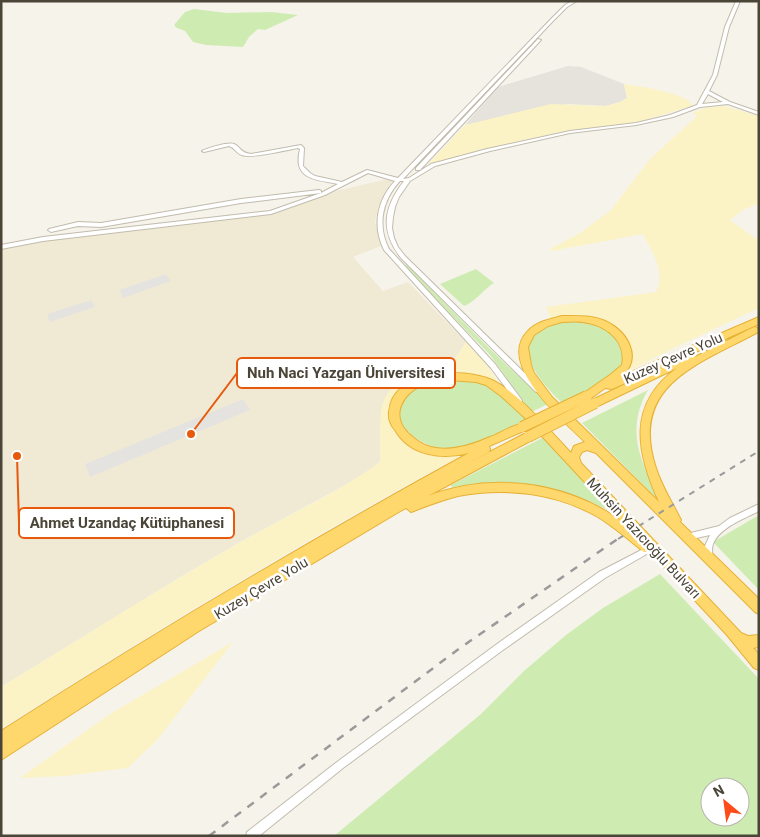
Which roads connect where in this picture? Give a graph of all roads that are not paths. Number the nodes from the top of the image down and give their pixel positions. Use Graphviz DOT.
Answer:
graph roads {
  1 [pos="575,1"];
  2 [pos="582,1"];
  3 [pos="738,1"];
  4 [pos="706,91"];
  5 [pos="728,103"];
  6 [pos="699,106"];
  7 [pos="759,114"];
  8 [pos="204,151"];
  9 [pos="400,179"];
  10 [pos="409,180"];
  11 [pos="340,183"];
  12 [pos="319,192"];
  13 [pos="51,230"];
  14 [pos="1,246"];
  15 [pos="759,320"];
  16 [pos="757,330"];
  17 [pos="591,399"];
  18 [pos="549,400"];
  19 [pos="528,414"];
  20 [pos="525,432"];
  21 [pos="601,450"];
  22 [pos="577,465"];
  23 [pos="759,507"];
  24 [pos="720,529"];
  25 [pos="687,537"];
  26 [pos="649,549"];
  27 [pos="666,560"];
  28 [pos="710,560"];
  29 [pos="304,562"];
  30 [pos="759,608"];
  31 [pos="737,638"];
  32 [pos="759,641"];
  33 [pos="759,664"];
  34 [pos="1,739"];
  35 [pos="1,753"];
  36 [pos="252,836"];
  1 -- 9 [label="street"];
  2 -- 10 [label="street"];
  3 -- 4 [label="street"];
  4 -- 5 [label="street"];
  4 -- 6 [label="street"];
  5 -- 6 [label="street"];
  5 -- 7 [label="street"];
  6 -- 10 [label="street"];
  8 -- 11 [label="street"];
  9 -- 10 [label="street"];
  9 -- 11 [label="street"];
  9 -- 14 [label="street"];
  9 -- 19 [label="street"];
  10 -- 18 [label="street"];
  11 -- 12 [label="street"];
  12 -- 13 [label="street"];
  12 -- 14 [label="street"];
  15 -- 17 [label="highway, Kuzey Çevre Yolu"];
  16 -- 17 [label="highway, Kuzey Çevre Yolu"];
  16 -- 25 [label="highway"];
  17 -- 18 [label="highway, Muhsin Yazıcıoğlu Bulvarı"];
  17 -- 20 [label="highway, bridge"];
  18 -- 21 [label="highway, Muhsin Yazıcıoğlu Bulvarı"];
  19 -- 20 [label="highway, Muhsin Yazıcıoğlu Bulvarı"];
  19 -- 22 [label="highway, Muhsin Yazıcıoğlu Bulvarı"];
  20 -- 29 [label="highway, Kuzey Çevre Yolu"];
  20 -- 34 [label="highway, Kuzey Çevre Yolu"];
  21 -- 22 [label="highway"];
  21 -- 25 [label="highway, Muhsin Yazıcıoğlu Bulvarı"];
  22 -- 27 [label="highway, Muhsin Yazıcıoğlu Bulvarı"];
  23 -- 24 [label="street"];
  24 -- 25 [label="street"];
  24 -- 28 [label="street"];
  25 -- 28 [label="highway, Muhsin Yazıcıoğlu Bulvarı"];
  26 -- 27 [label="highway"];
  26 -- 29 [label="highway"];
  26 -- 36 [label="street"];
  27 -- 31 [label="highway, Muhsin Yazıcıoğlu Bulvarı"];
  28 -- 30 [label="highway, Muhsin Yazıcıoğlu Bulvarı"];
  29 -- 35 [label="highway, Kuzey Çevre Yolu"];
  31 -- 32 [label="highway"];
  31 -- 33 [label="highway, Muhsin Yazıcıoğlu Bulvarı"];
}
